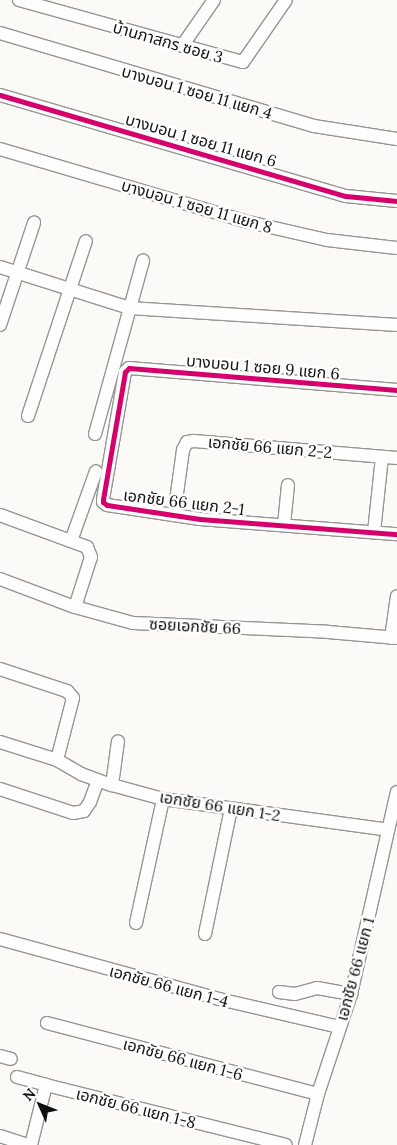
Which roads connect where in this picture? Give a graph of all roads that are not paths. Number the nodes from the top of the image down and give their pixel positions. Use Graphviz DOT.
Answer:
graph roads {
  1 [pos="19,0"];
  2 [pos="214,0"];
  3 [pos="286,0"];
  4 [pos="0,34"];
  5 [pos="182,46"];
  6 [pos="0,95"];
  7 [pos="397,139"];
  8 [pos="0,149"];
  9 [pos="397,201"];
  10 [pos="34,224"];
  11 [pos="86,241"];
  12 [pos="397,248"];
  13 [pos="143,261"];
  14 [pos="0,267"];
  15 [pos="17,272"];
  16 [pos="69,290"];
  17 [pos="129,308"];
  18 [pos="397,325"];
  19 [pos="0,326"];
  20 [pos="127,369"];
  21 [pos="397,390"];
  22 [pos="28,416"];
  23 [pos="95,434"];
  24 [pos="382,457"];
  25 [pos="397,458"];
  26 [pos="96,471"];
  27 [pos="288,485"];
  28 [pos="0,515"];
  29 [pos="174,515"];
  30 [pos="284,525"];
  31 [pos="374,532"];
  32 [pos="397,534"];
  33 [pos="71,541"];
  34 [pos="0,579"];
  35 [pos="397,596"];
  36 [pos="75,607"];
  37 [pos="394,638"];
  38 [pos="0,669"];
  39 [pos="0,742"];
  40 [pos="118,742"];
  41 [pos="57,760"];
  42 [pos="98,780"];
  43 [pos="112,785"];
  44 [pos="0,788"];
  45 [pos="397,792"];
  46 [pos="163,799"];
  47 [pos="231,809"];
  48 [pos="388,830"];
  49 [pos="136,923"];
  50 [pos="206,934"];
  51 [pos="0,938"];
  52 [pos="279,992"];
  53 [pos="350,994"];
  54 [pos="47,1023"];
  55 [pos="339,1027"];
  56 [pos="17,1077"];
  57 [pos="46,1085"];
  58 [pos="318,1094"];
  59 [pos="0,1136"];
  60 [pos="30,1145"];
  61 [pos="286,1145"];
  62 [pos="306,1145"];
  1 -- 5 [label="street, บ้านภาสกร ซอย 3"];
  2 -- 5 [label="street"];
  3 -- 5 [label="street, บ้านภาสกร ซอย 3"];
  4 -- 7 [label="street, บางบอน 1 ซอย 11 แยก 4"];
  6 -- 9 [label="street, บางบอน 1 ซอย 11 แยก 6"];
  8 -- 12 [label="street, บางบอน 1 ซอย 11 แยก 8"];
  10 -- 15 [label="street"];
  11 -- 16 [label="street"];
  13 -- 17 [label="street"];
  14 -- 15 [label="street"];
  15 -- 16 [label="street"];
  15 -- 19 [label="street"];
  16 -- 17 [label="street"];
  16 -- 22 [label="street"];
  17 -- 18 [label="street"];
  17 -- 23 [label="street"];
  20 -- 21 [label="street, บางบอน 1 ซอย 9 แยก 6"];
  20 -- 29 [label="street, เอกชัย 66 แยก 2-1"];
  24 -- 25 [label="street, เอกชัย 66 แยก 2-2"];
  24 -- 29 [label="street, เอกชัย 66 แยก 2-2"];
  24 -- 31 [label="street"];
  26 -- 33 [label="street"];
  27 -- 30 [label="street"];
  28 -- 33 [label="street"];
  29 -- 30 [label="street, เอกชัย 66 แยก 2-1"];
  30 -- 31 [label="street, เอกชัย 66 แยก 2-1"];
  31 -- 32 [label="street, เอกชัย 66 แยก 2-1"];
  33 -- 36 [label="street"];
  34 -- 36 [label="street, ซอยเอกชัย 66"];
  35 -- 37 [label="street"];
  36 -- 37 [label="street, ซอยเอกชัย 66"];
  38 -- 41 [label="street"];
  39 -- 41 [label="street, เอกชัย 66 แยก 1-2"];
  40 -- 43 [label="street"];
  41 -- 42 [label="street, เอกชัย 66 แยก 1-2"];
  42 -- 43 [label="street, เอกชัย 66 แยก 1-2"];
  42 -- 44 [label="street"];
  43 -- 46 [label="street, เอกชัย 66 แยก 1-2"];
  45 -- 48 [label="street, เอกชัย 66 แยก 1"];
  46 -- 47 [label="street, เอกชัย 66 แยก 1-2"];
  46 -- 49 [label="street"];
  47 -- 48 [label="street, เอกชัย 66 แยก 1-2"];
  47 -- 50 [label="street"];
  48 -- 53 [label="street, เอกชัย 66 แยก 1"];
  51 -- 55 [label="street, เอกชัย 66 แยก 1-4"];
  52 -- 53 [label="street"];
  53 -- 55 [label="street, เอกชัย 66 แยก 1"];
  54 -- 58 [label="street, เอกชัย 66 แยก 1-6"];
  55 -- 58 [label="street, เอกชัย 66 แยก 1"];
  56 -- 57 [label="street, เอกชัย 66 แยก 1-8"];
  57 -- 60 [label="street"];
  57 -- 61 [label="street, เอกชัย 66 แยก 1-8"];
  58 -- 62 [label="street, เอกชัย 66 แยก 1"];
  59 -- 60 [label="street"];
}
